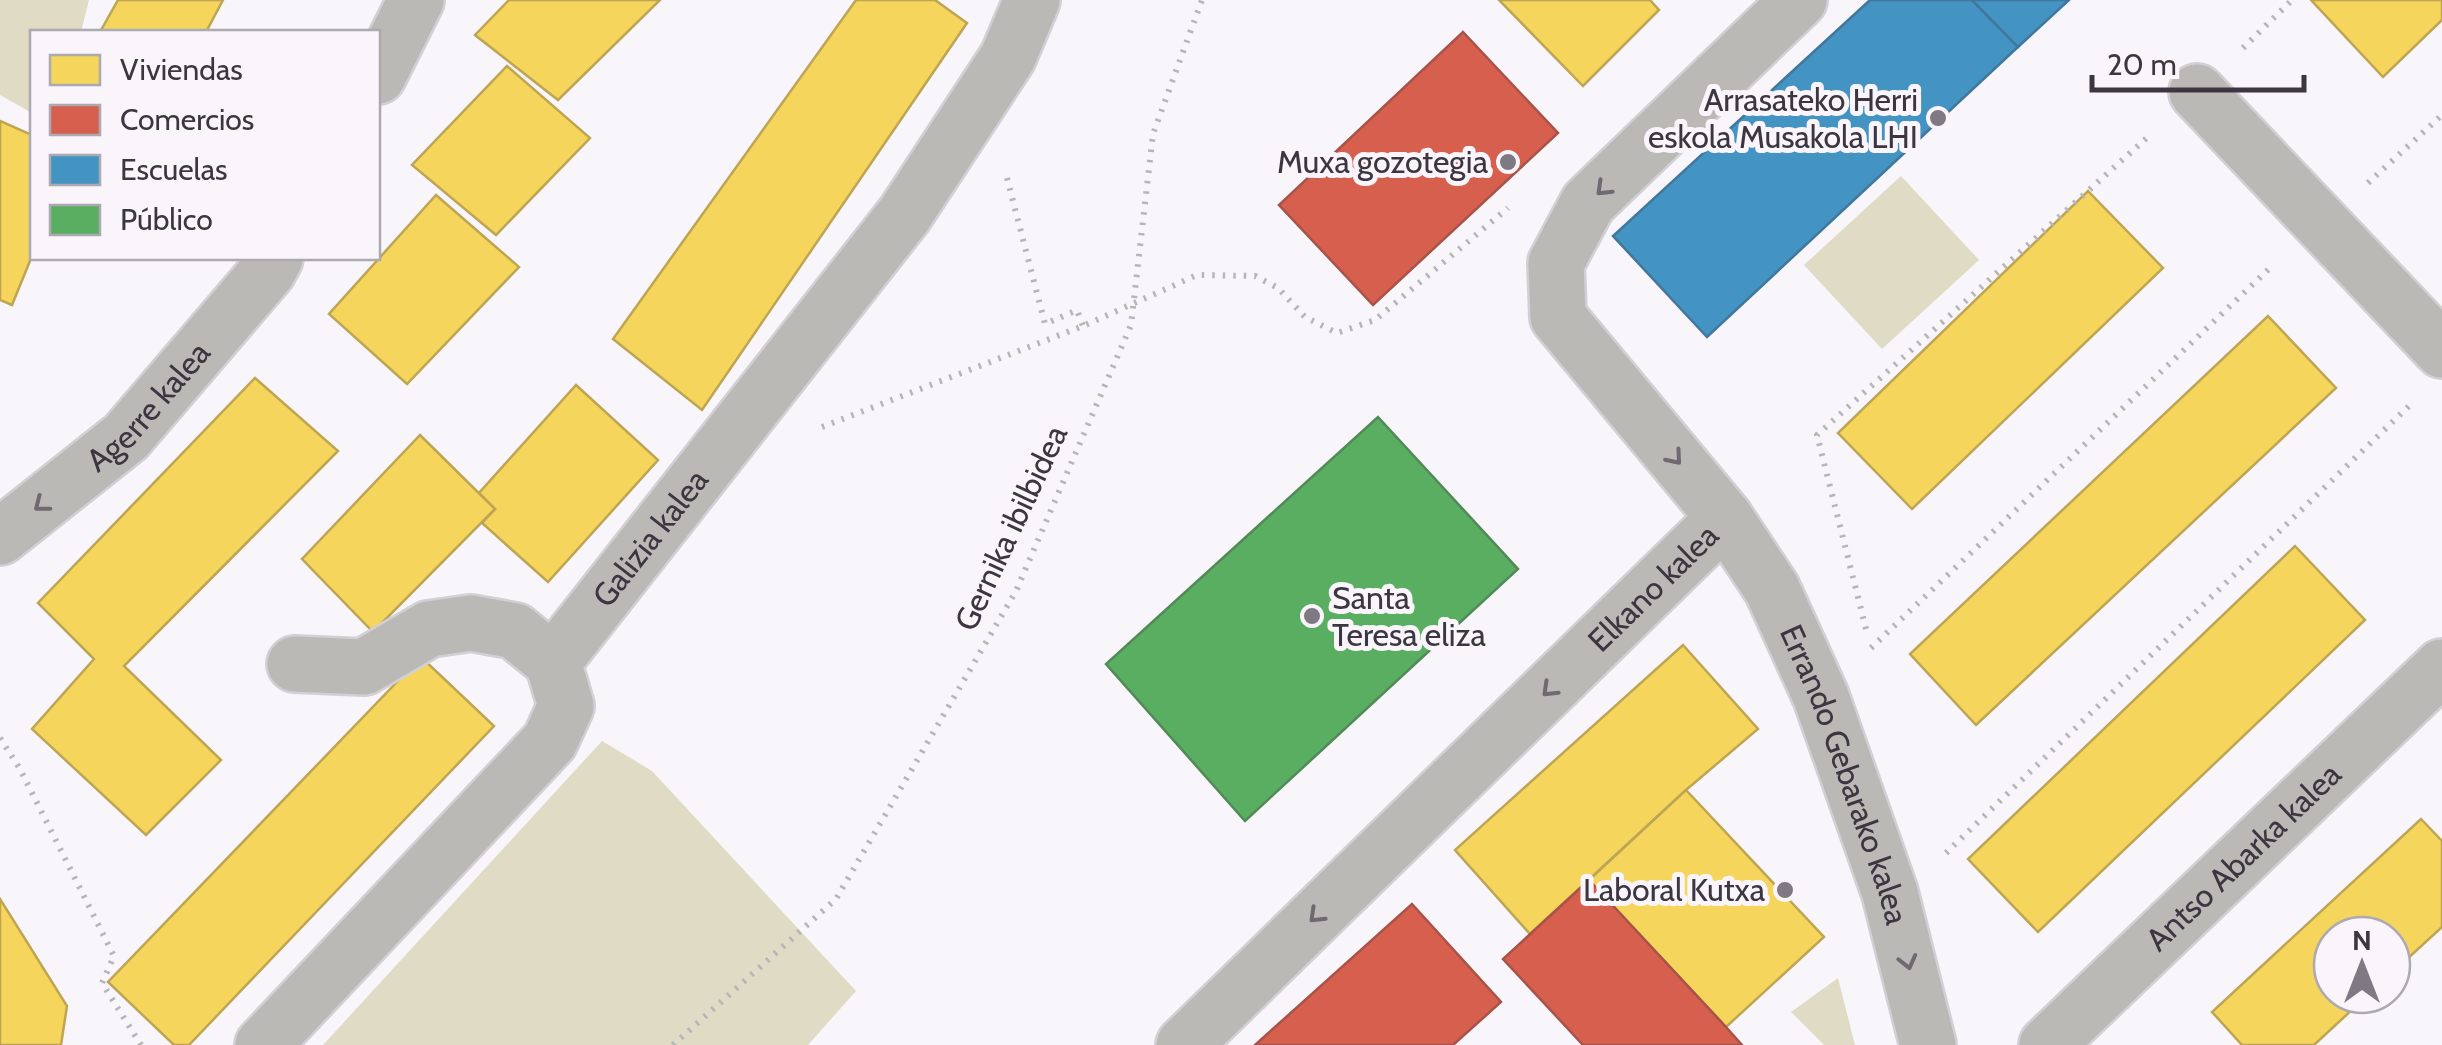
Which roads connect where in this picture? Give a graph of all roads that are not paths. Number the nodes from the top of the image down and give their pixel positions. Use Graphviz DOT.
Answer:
graph roads {
  1 [pos="416,0"];
  2 [pos="1032,0"];
  3 [pos="1798,0"];
  4 [pos="380,72"];
  5 [pos="2197,92"];
  6 [pos="273,260"];
  7 [pos="2431,373"];
  8 [pos="1726,518"];
  9 [pos="0,536"];
  10 [pos="553,662"];
  11 [pos="296,664"];
  12 [pos="2442,667"];
  13 [pos="263,1045"];
  14 [pos="1184,1045"];
  15 [pos="1928,1045"];
  16 [pos="2047,1045"];
  1 -- 4 [label="street"];
  2 -- 10 [label="street, Galizia kalea"];
  3 -- 8 [label="street, Elkano kalea, one-way"];
  5 -- 7 [label="street"];
  6 -- 9 [label="street, Agerre kalea, one-way"];
  8 -- 14 [label="street, Elkano kalea, one-way"];
  8 -- 15 [label="street, Errando Gebarako kalea, one-way"];
  10 -- 11 [label="street"];
  10 -- 13 [label="street"];
  12 -- 16 [label="street, Antso Abarka kalea"];
}
